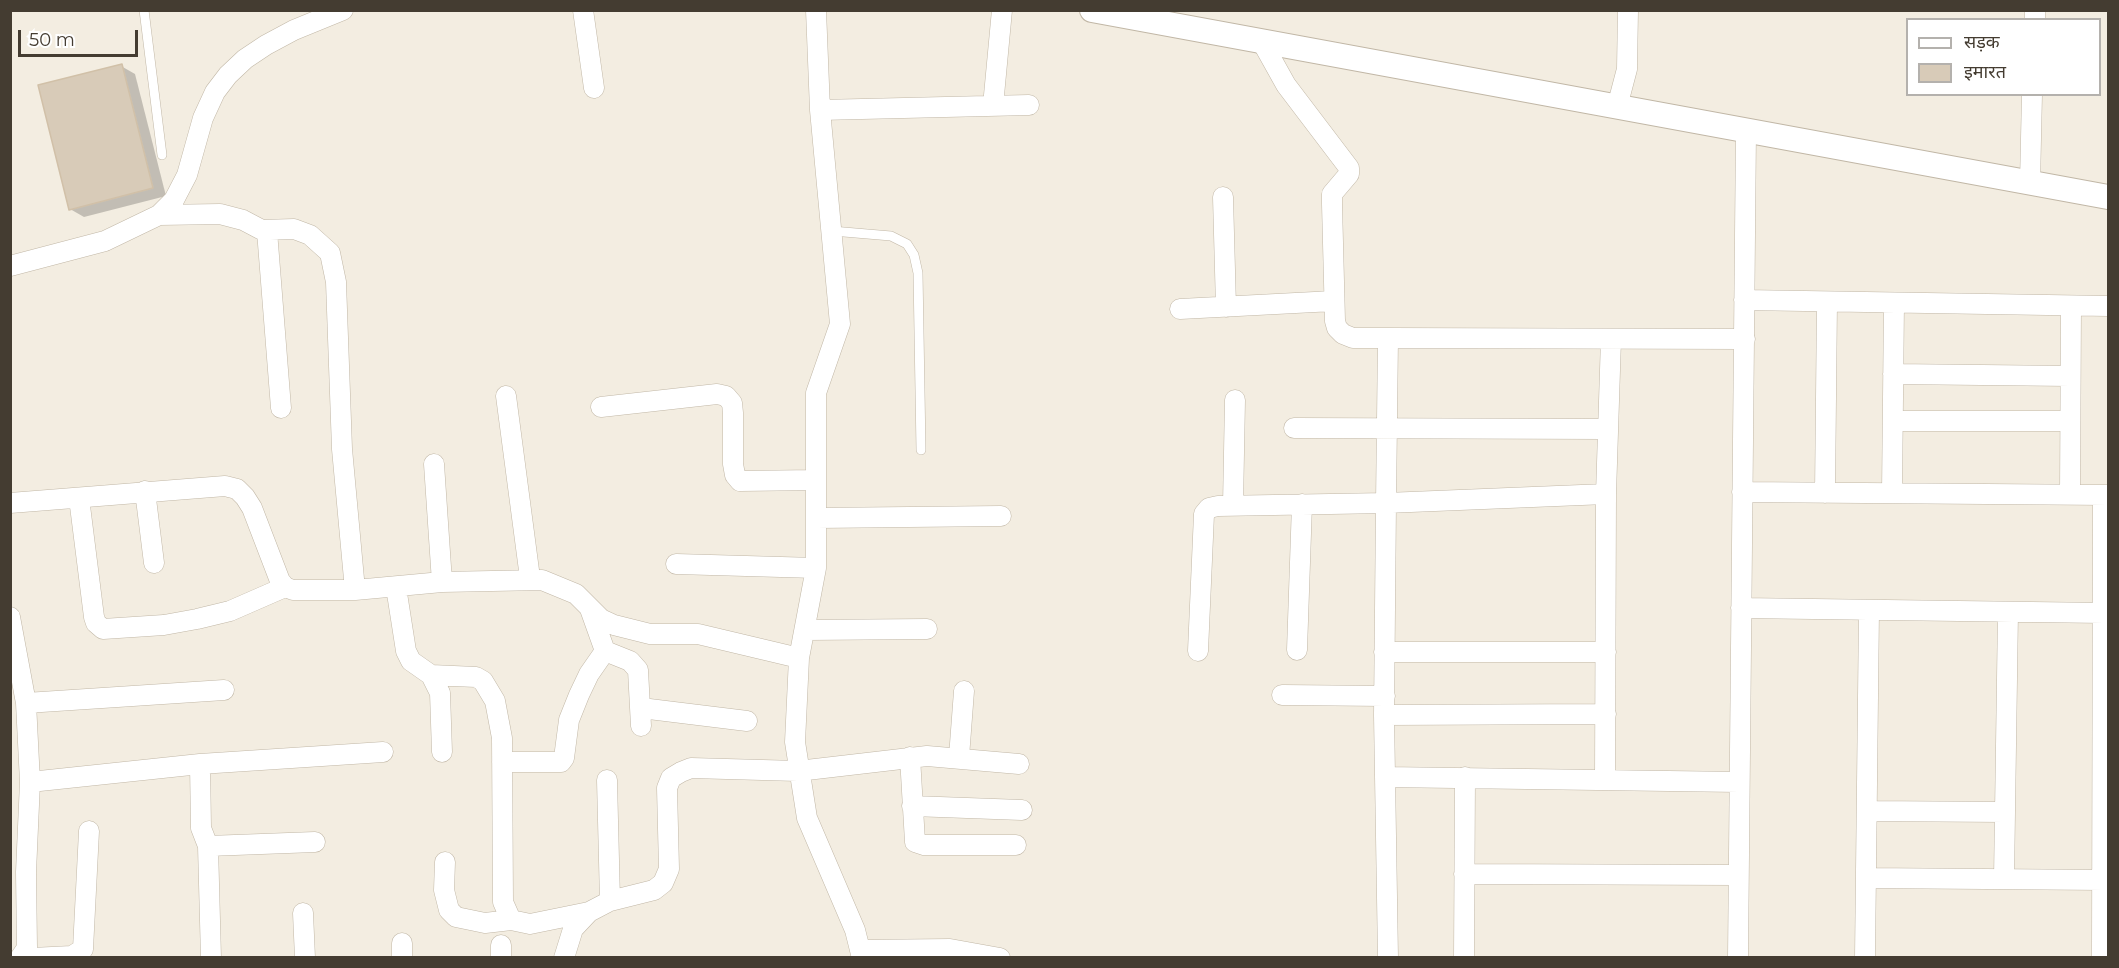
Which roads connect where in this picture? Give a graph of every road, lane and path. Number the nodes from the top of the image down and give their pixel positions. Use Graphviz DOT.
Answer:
graph roads {
  1 [pos="144,10"];
  2 [pos="343,10"];
  3 [pos="583,10"];
  4 [pos="816,10"];
  5 [pos="1002,10"];
  6 [pos="1092,10"];
  7 [pos="1628,10"];
  8 [pos="1189,19"];
  9 [pos="1262,42"];
  10 [pos="594,88"];
  11 [pos="2032,96"];
  12 [pos="1029,105"];
  13 [pos="993,106"];
  14 [pos="1617,107"];
  15 [pos="820,110"];
  16 [pos="1746,130"];
  17 [pos="162,155"];
  18 [pos="2030,183"];
  19 [pos="1223,197"];
  20 [pos="2109,197"];
  21 [pos="159,214"];
  22 [pos="267,231"];
  23 [pos="832,231"];
  24 [pos="10,266"];
  25 [pos="1744,300"];
  26 [pos="1334,301"];
  27 [pos="1827,302"];
  28 [pos="1894,303"];
  29 [pos="2071,306"];
  30 [pos="2109,306"];
  31 [pos="1226,307"];
  32 [pos="1180,309"];
  33 [pos="1388,338"];
  34 [pos="1611,339"];
  35 [pos="1745,339"];
  36 [pos="1893,374"];
  37 [pos="2070,376"];
  38 [pos="506,396"];
  39 [pos="1235,400"];
  40 [pos="602,407"];
  41 [pos="281,408"];
  42 [pos="1893,421"];
  43 [pos="2070,421"];
  44 [pos="1294,428"];
  45 [pos="1387,428"];
  46 [pos="1607,429"];
  47 [pos="921,450"];
  48 [pos="434,464"];
  49 [pos="816,480"];
  50 [pos="145,491"];
  51 [pos="1742,492"];
  52 [pos="1825,493"];
  53 [pos="1892,493"];
  54 [pos="1606,494"];
  55 [pos="2070,494"];
  56 [pos="2106,495"];
  57 [pos="78,498"];
  58 [pos="10,503"];
  59 [pos="1386,503"];
  60 [pos="1302,504"];
  61 [pos="1233,505"];
  62 [pos="1000,516"];
  63 [pos="817,518"];
  64 [pos="154,563"];
  65 [pos="676,564"];
  66 [pos="816,568"];
  67 [pos="530,578"];
  68 [pos="442,582"];
  69 [pos="285,587"];
  70 [pos="396,587"];
  71 [pos="355,591"];
  72 [pos="1741,608"];
  73 [pos="590,609"];
  74 [pos="1869,610"];
  75 [pos="2008,612"];
  76 [pos="2104,613"];
  77 [pos="10,617"];
  78 [pos="927,629"];
  79 [pos="806,630"];
  80 [pos="1297,650"];
  81 [pos="606,651"];
  82 [pos="1198,651"];
  83 [pos="1384,652"];
  84 [pos="1606,652"];
  85 [pos="799,658"];
  86 [pos="431,675"];
  87 [pos="224,690"];
  88 [pos="964,691"];
  89 [pos="1282,695"];
  90 [pos="26,704"];
  91 [pos="1384,705"];
  92 [pos="1606,714"];
  93 [pos="747,721"];
  94 [pos="383,752"];
  95 [pos="442,752"];
  96 [pos="910,757"];
  97 [pos="959,758"];
  98 [pos="502,762"];
  99 [pos="200,764"];
  100 [pos="1019,764"];
  101 [pos="798,771"];
  102 [pos="1385,777"];
  103 [pos="1465,777"];
  104 [pos="1605,779"];
  105 [pos="607,780"];
  106 [pos="30,782"];
  107 [pos="1739,782"];
  108 [pos="912,806"];
  109 [pos="1022,810"];
  110 [pos="1867,811"];
  111 [pos="2005,812"];
  112 [pos="89,831"];
  113 [pos="315,842"];
  114 [pos="1016,845"];
  115 [pos="208,846"];
  116 [pos="445,862"];
  117 [pos="18,872"];
  118 [pos="1464,874"];
  119 [pos="1738,875"];
  120 [pos="1866,878"];
  121 [pos="2004,879"];
  122 [pos="2104,880"];
  123 [pos="610,901"];
  124 [pos="589,912"];
  125 [pos="303,913"];
  126 [pos="511,920"];
  127 [pos="862,954"];
  128 [pos="27,955"];
  129 [pos="211,957"];
  130 [pos="305,957"];
  131 [pos="564,957"];
  132 [pos="1000,957"];
  133 [pos="1388,957"];
  134 [pos="1464,957"];
  135 [pos="1738,957"];
  136 [pos="1865,957"];
  137 [pos="2102,957"];
  1 -- 17 [label="lane"];
  2 -- 21 [label="street"];
  3 -- 10 [label="street"];
  4 -- 15 [label="street"];
  5 -- 13 [label="street"];
  6 -- 8 [label="street"];
  7 -- 14 [label="street"];
  8 -- 9 [label="street"];
  9 -- 14 [label="street"];
  9 -- 26 [label="street"];
  11 -- 18 [label="street"];
  12 -- 13 [label="street"];
  13 -- 15 [label="street"];
  14 -- 16 [label="street"];
  15 -- 23 [label="street"];
  16 -- 18 [label="street"];
  16 -- 25 [label="street"];
  18 -- 20 [label="street"];
  19 -- 31 [label="street"];
  21 -- 22 [label="street"];
  21 -- 24 [label="street"];
  22 -- 41 [label="street"];
  22 -- 71 [label="street"];
  23 -- 47 [label="lane"];
  23 -- 49 [label="street"];
  25 -- 27 [label="street"];
  25 -- 35 [label="street"];
  26 -- 31 [label="street"];
  26 -- 33 [label="street"];
  27 -- 28 [label="street"];
  27 -- 52 [label="street"];
  28 -- 29 [label="street"];
  28 -- 36 [label="street"];
  29 -- 30 [label="street"];
  29 -- 37 [label="street"];
  31 -- 32 [label="street"];
  33 -- 34 [label="street"];
  33 -- 45 [label="street"];
  34 -- 35 [label="street"];
  34 -- 46 [label="street"];
  35 -- 51 [label="street"];
  36 -- 37 [label="street"];
  36 -- 42 [label="street"];
  37 -- 43 [label="street"];
  38 -- 67 [label="street"];
  39 -- 61 [label="street"];
  40 -- 49 [label="street"];
  42 -- 43 [label="street"];
  42 -- 53 [label="street"];
  43 -- 55 [label="street"];
  44 -- 45 [label="street"];
  45 -- 46 [label="street"];
  45 -- 59 [label="street"];
  46 -- 54 [label="street"];
  48 -- 68 [label="street"];
  49 -- 63 [label="street"];
  50 -- 57 [label="street"];
  50 -- 64 [label="street"];
  50 -- 69 [label="street"];
  51 -- 52 [label="street"];
  51 -- 72 [label="street"];
  52 -- 53 [label="street"];
  53 -- 55 [label="street"];
  54 -- 59 [label="street"];
  54 -- 84 [label="street"];
  55 -- 56 [label="street"];
  56 -- 76 [label="street"];
  57 -- 58 [label="street"];
  57 -- 69 [label="street"];
  59 -- 60 [label="street"];
  59 -- 83 [label="street"];
  60 -- 61 [label="street"];
  60 -- 80 [label="street"];
  61 -- 82 [label="street"];
  62 -- 63 [label="street"];
  63 -- 66 [label="street"];
  65 -- 66 [label="street"];
  66 -- 79 [label="street"];
  67 -- 68 [label="street"];
  67 -- 73 [label="street"];
  68 -- 70 [label="street"];
  69 -- 71 [label="street"];
  70 -- 71 [label="street"];
  70 -- 86 [label="street"];
  72 -- 74 [label="street"];
  72 -- 107 [label="street"];
  73 -- 81 [label="street"];
  73 -- 85 [label="street"];
  74 -- 75 [label="street"];
  74 -- 110 [label="street"];
  75 -- 76 [label="street"];
  75 -- 111 [label="street"];
  76 -- 122 [label="street"];
  77 -- 90 [label="street"];
  78 -- 79 [label="street"];
  79 -- 85 [label="street"];
  81 -- 93 [label="street"];
  81 -- 98 [label="street"];
  83 -- 84 [label="street"];
  83 -- 91 [label="street"];
  84 -- 92 [label="street"];
  85 -- 101 [label="street"];
  86 -- 95 [label="street"];
  86 -- 98 [label="street"];
  87 -- 90 [label="street"];
  88 -- 97 [label="street"];
  89 -- 91 [label="street"];
  90 -- 106 [label="street"];
  91 -- 92 [label="street"];
  91 -- 102 [label="street"];
  92 -- 104 [label="street"];
  94 -- 99 [label="street"];
  96 -- 97 [label="street"];
  96 -- 101 [label="street"];
  96 -- 108 [label="street"];
  97 -- 100 [label="street"];
  98 -- 126 [label="street"];
  99 -- 106 [label="street"];
  99 -- 115 [label="street"];
  101 -- 123 [label="street"];
  101 -- 127 [label="street"];
  102 -- 103 [label="street"];
  102 -- 133 [label="street"];
  103 -- 104 [label="street"];
  103 -- 118 [label="street"];
  104 -- 107 [label="street"];
  105 -- 123 [label="street"];
  106 -- 117 [label="street"];
  107 -- 119 [label="street"];
  108 -- 109 [label="street"];
  108 -- 114 [label="street"];
  110 -- 111 [label="street"];
  110 -- 120 [label="street"];
  111 -- 121 [label="street"];
  112 -- 128 [label="street"];
  113 -- 115 [label="street"];
  115 -- 129 [label="street"];
  116 -- 126 [label="street"];
  117 -- 128 [label="street"];
  118 -- 119 [label="street"];
  118 -- 134 [label="street"];
  119 -- 135 [label="street"];
  120 -- 121 [label="street"];
  120 -- 136 [label="street"];
  121 -- 122 [label="street"];
  122 -- 137 [label="street"];
  123 -- 124 [label="street"];
  124 -- 126 [label="street"];
  124 -- 131 [label="street"];
  125 -- 130 [label="street"];
  127 -- 132 [label="street"];
}
